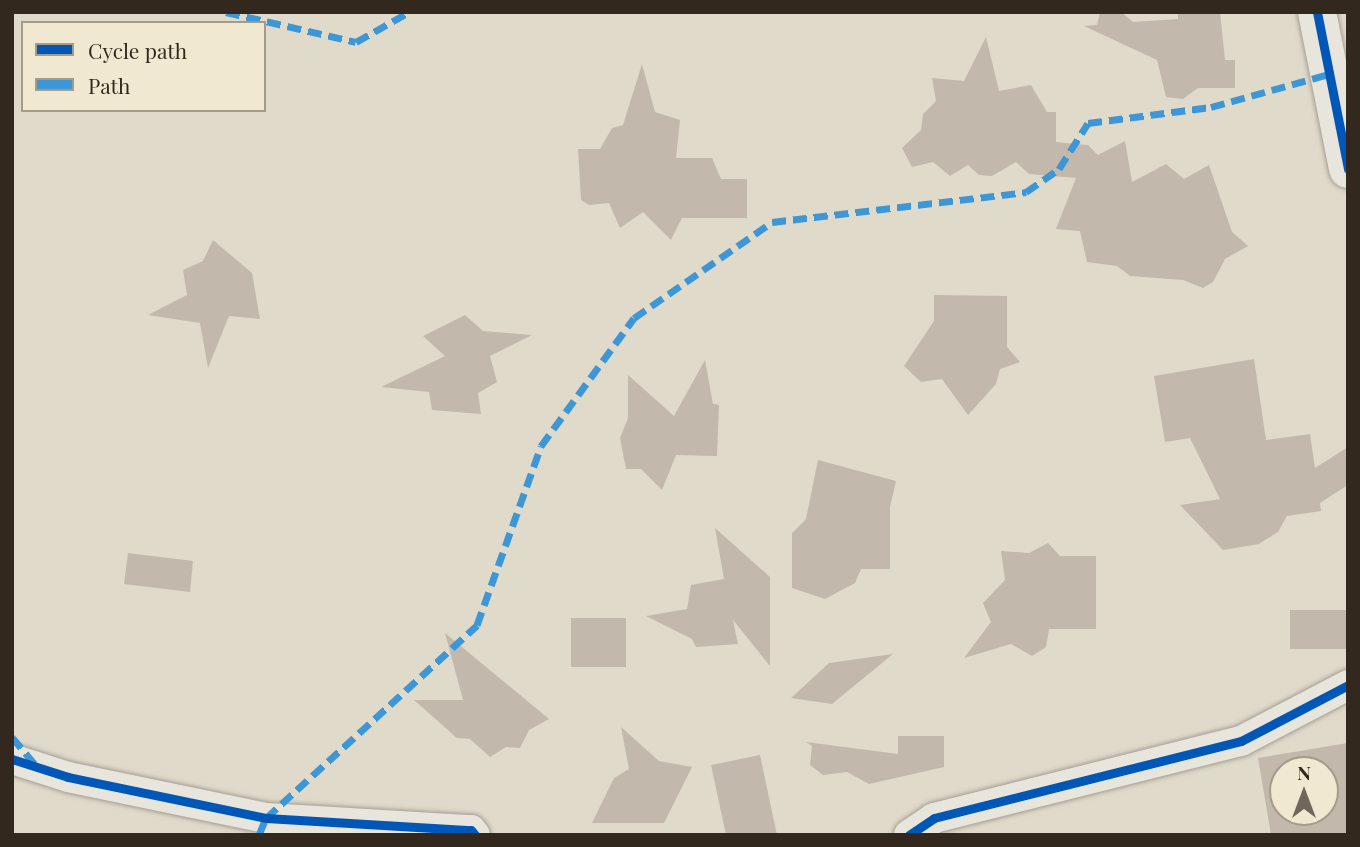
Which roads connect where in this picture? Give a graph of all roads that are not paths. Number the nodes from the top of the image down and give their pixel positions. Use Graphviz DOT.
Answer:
graph roads {
  1 [pos="1317,12"];
  2 [pos="1348,169"];
  3 [pos="1348,685"];
  4 [pos="12,759"];
  5 [pos="475,835"];
  6 [pos="909,835"];
  1 -- 2 [label="street"];
  3 -- 6 [label="street"];
  4 -- 5 [label="street"];
}
